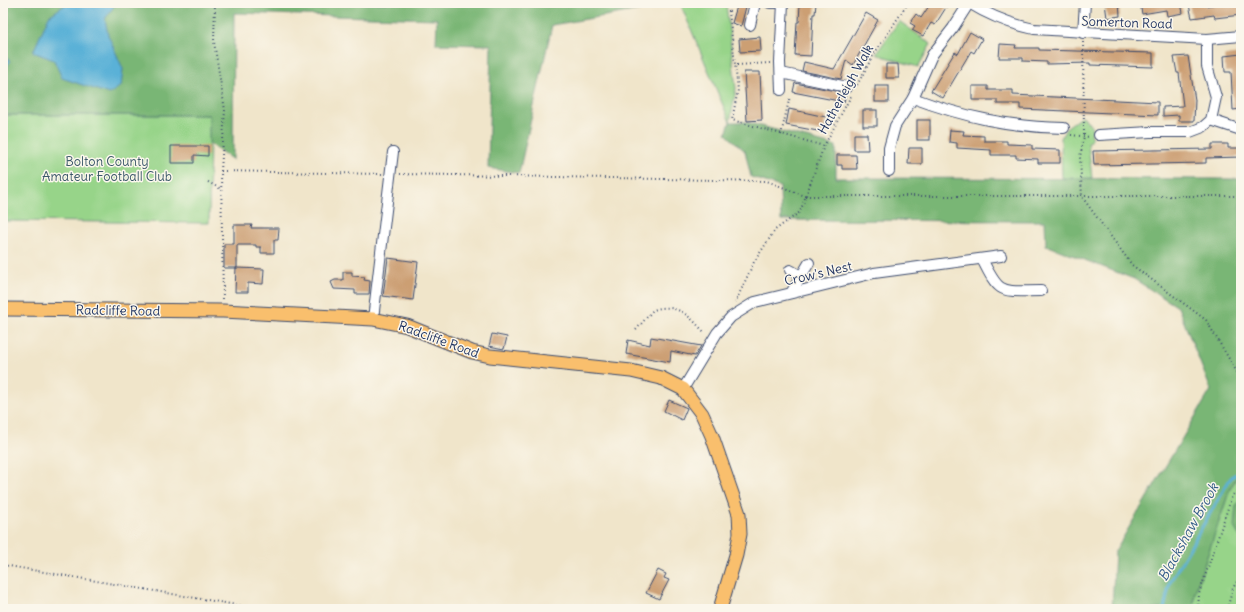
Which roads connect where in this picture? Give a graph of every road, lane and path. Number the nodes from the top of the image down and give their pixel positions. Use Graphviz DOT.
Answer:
graph roads {
  1 [pos="215,3"];
  2 [pos="728,3"];
  3 [pos="755,3"];
  4 [pos="770,3"];
  5 [pos="783,3"];
  6 [pos="908,3"];
  7 [pos="969,3"];
  8 [pos="1085,3"];
  9 [pos="750,25"];
  10 [pos="1083,33"];
  11 [pos="1241,36"];
  12 [pos="1206,39"];
  13 [pos="780,62"];
  14 [pos="736,65"];
  15 [pos="781,73"];
  16 [pos="780,90"];
  17 [pos="851,90"];
  18 [pos="913,98"];
  19 [pos="1211,120"];
  20 [pos="1058,128"];
  21 [pos="1241,130"];
  22 [pos="1105,131"];
  23 [pos="781,135"];
  24 [pos="1084,136"];
  25 [pos="1053,138"];
  26 [pos="824,146"];
  27 [pos="393,152"];
  28 [pos="885,164"];
  29 [pos="221,171"];
  30 [pos="390,174"];
  31 [pos="208,182"];
  32 [pos="221,189"];
  33 [pos="805,196"];
  34 [pos="1241,196"];
  35 [pos="1082,197"];
  36 [pos="1001,256"];
  37 [pos="982,259"];
  38 [pos="809,263"];
  39 [pos="790,270"];
  40 [pos="801,276"];
  41 [pos="1041,291"];
  42 [pos="791,293"];
  43 [pos="3,309"];
  44 [pos="223,311"];
  45 [pos="731,317"];
  46 [pos="373,319"];
  47 [pos="636,330"];
  48 [pos="712,341"];
  49 [pos="1241,379"];
  50 [pos="683,389"];
  51 [pos="1241,486"];
  52 [pos="3,565"];
  53 [pos="1241,575"];
  54 [pos="651,605"];
  55 [pos="260,609"];
  56 [pos="662,609"];
  57 [pos="720,609"];
  58 [pos="1198,609"];
  59 [pos="1227,609"];
  1 -- 29 [label="path"];
  2 -- 14 [label="path, Hatherleigh Walk"];
  3 -- 9 [label="street"];
  4 -- 5 [label="street"];
  5 -- 13 [label="street"];
  6 -- 17 [label="path, Hatherleigh Walk"];
  7 -- 10 [label="street, Somerton Road"];
  7 -- 18 [label="street"];
  8 -- 10 [label="street"];
  10 -- 12 [label="street, Somerton Road"];
  10 -- 24 [label="path"];
  11 -- 12 [label="street, Somerton Road"];
  12 -- 19 [label="street"];
  13 -- 14 [label="path"];
  13 -- 15 [label="street"];
  14 -- 23 [label="path, Hatherleigh Walk"];
  15 -- 16 [label="street"];
  15 -- 17 [label="street"];
  16 -- 23 [label="path"];
  17 -- 26 [label="path, Hatherleigh Walk"];
  18 -- 20 [label="street"];
  18 -- 28 [label="street"];
  19 -- 21 [label="street"];
  19 -- 22 [label="street"];
  20 -- 24 [label="path"];
  20 -- 25 [label="street"];
  22 -- 24 [label="path"];
  23 -- 26 [label="path, Hatherleigh Walk"];
  24 -- 35 [label="path"];
  26 -- 33 [label="path"];
  27 -- 30 [label="street"];
  29 -- 30 [label="path"];
  29 -- 32 [label="path"];
  30 -- 33 [label="path"];
  30 -- 46 [label="street"];
  31 -- 32 [label="path"];
  32 -- 44 [label="path"];
  33 -- 35 [label="path"];
  33 -- 45 [label="path"];
  34 -- 35 [label="path"];
  35 -- 49 [label="path"];
  36 -- 37 [label="street, Crow's Nest"];
  37 -- 41 [label="street"];
  37 -- 42 [label="street, Crow's Nest"];
  38 -- 40 [label="street"];
  39 -- 40 [label="street"];
  40 -- 42 [label="street"];
  42 -- 45 [label="street, Crow's Nest"];
  43 -- 44 [label="main road, Radcliffe Road"];
  44 -- 46 [label="main road, Radcliffe Road"];
  45 -- 48 [label="street, Crow's Nest"];
  46 -- 50 [label="main road, Radcliffe Road"];
  47 -- 48 [label="path"];
  48 -- 50 [label="street, Crow's Nest"];
  50 -- 57 [label="main road, Radcliffe Road"];
  51 -- 58 [label="path"];
  52 -- 55 [label="path"];
  53 -- 59 [label="path"];
  54 -- 56 [label="path"];
}
